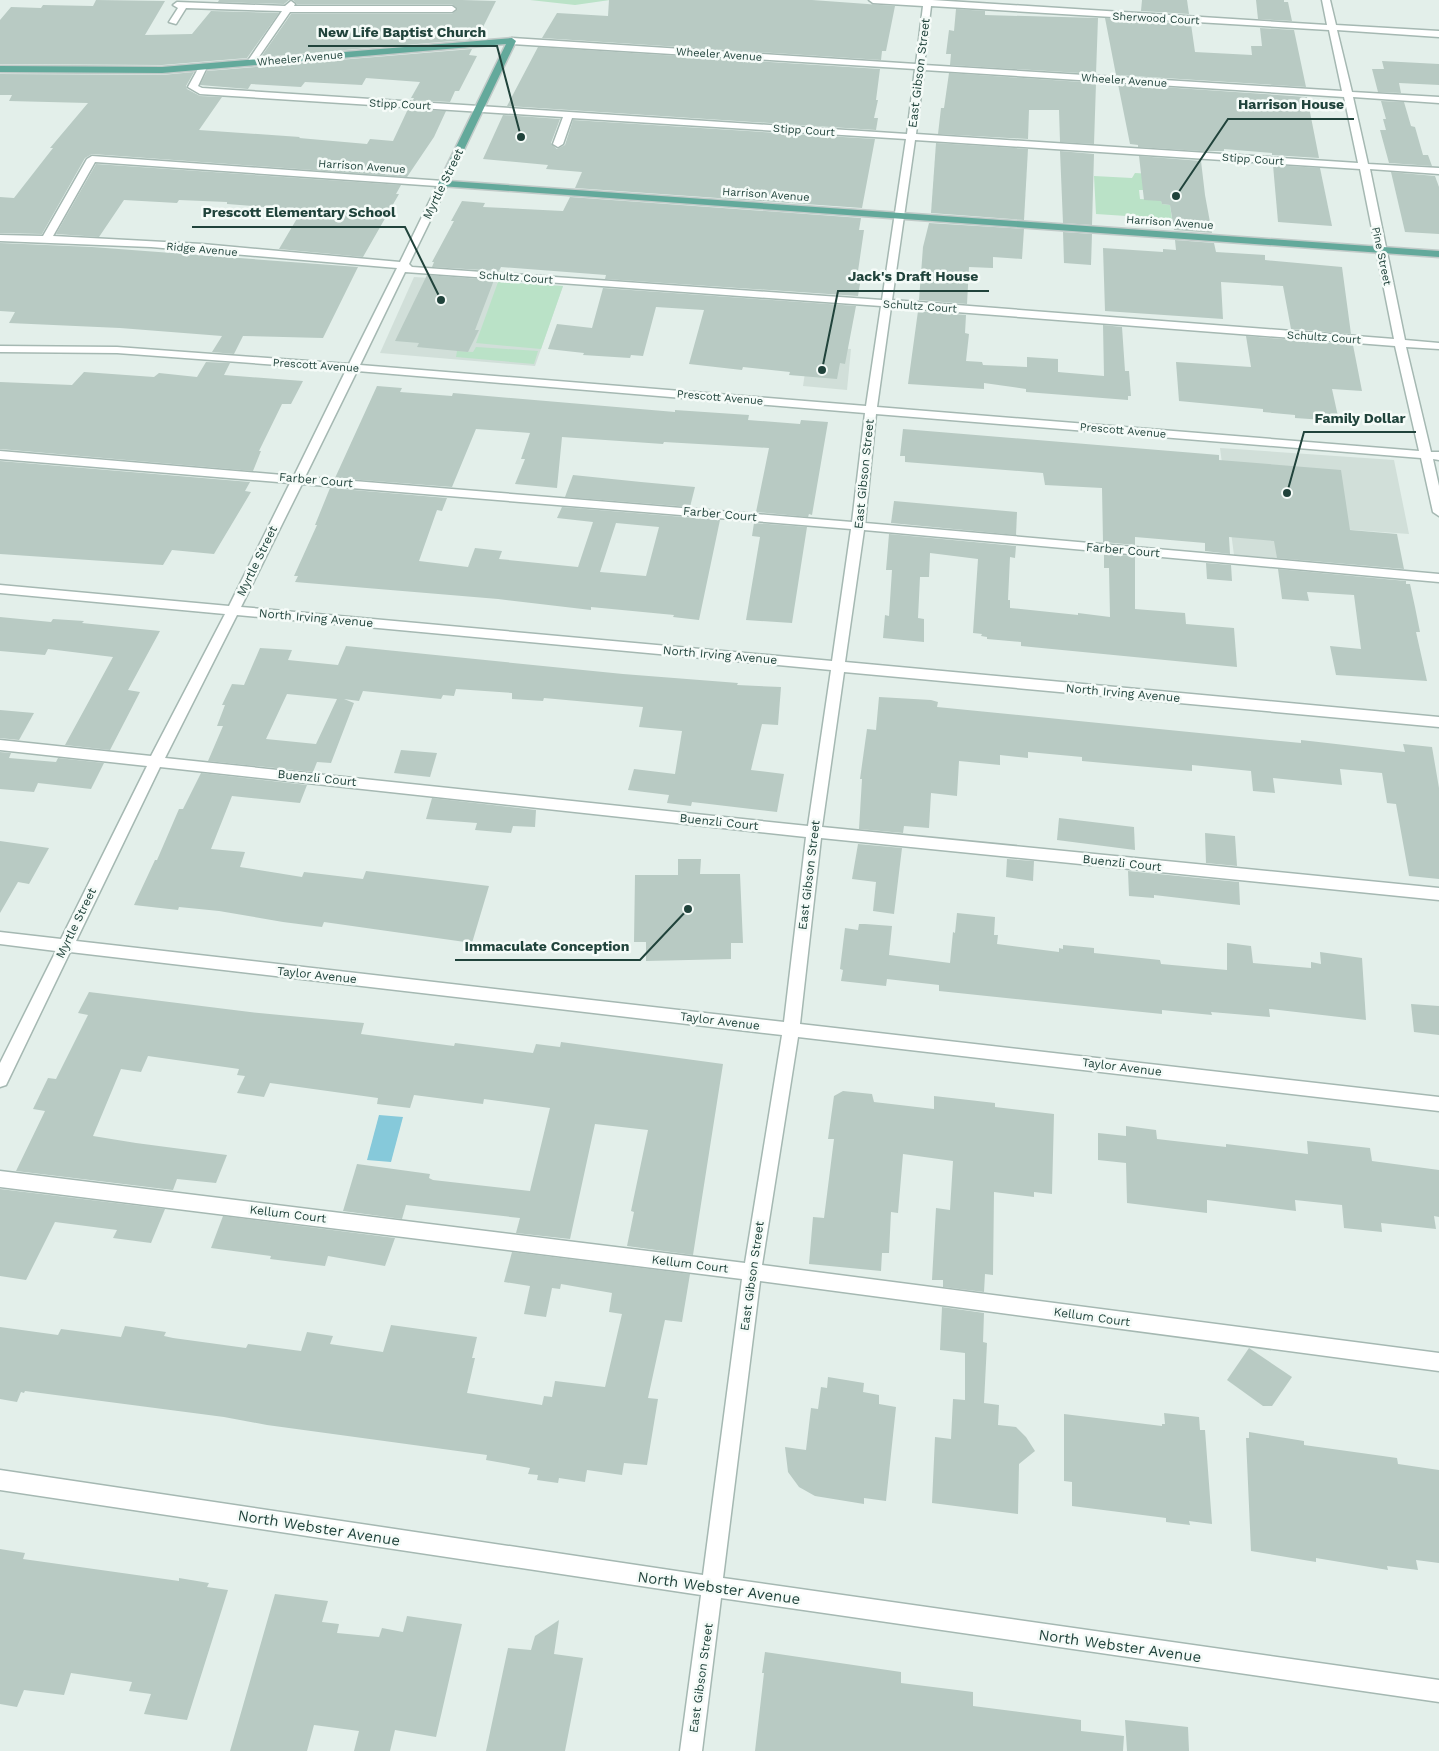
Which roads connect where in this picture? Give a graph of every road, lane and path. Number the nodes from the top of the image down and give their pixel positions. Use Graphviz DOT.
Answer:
graph roads {
  1 [pos="294,0"];
  2 [pos="873,0"];
  3 [pos="1326,0"];
  4 [pos="928,2"];
  5 [pos="287,9"];
  6 [pos="452,9"];
  7 [pos="173,22"];
  8 [pos="1333,28"];
  9 [pos="1439,34"];
  10 [pos="512,41"];
  11 [pos="251,62"];
  12 [pos="203,67"];
  13 [pos="920,67"];
  14 [pos="0,69"];
  15 [pos="1346,94"];
  16 [pos="1439,100"];
  17 [pos="480,108"];
  18 [pos="569,114"];
  19 [pos="911,136"];
  20 [pos="558,144"];
  21 [pos="1364,166"];
  22 [pos="1439,171"];
  23 [pos="443,184"];
  24 [pos="898,216"];
  25 [pos="0,238"];
  26 [pos="46,238"];
  27 [pos="1381,250"];
  28 [pos="1439,254"];
  29 [pos="403,265"];
  30 [pos="885,303"];
  31 [pos="1400,343"];
  32 [pos="1439,346"];
  33 [pos="0,349"];
  34 [pos="353,368"];
  35 [pos="871,410"];
  36 [pos="1426,454"];
  37 [pos="0,455"];
  38 [pos="1439,456"];
  39 [pos="298,478"];
  40 [pos="1439,512"];
  41 [pos="858,526"];
  42 [pos="1439,578"];
  43 [pos="0,589"];
  44 [pos="233,611"];
  45 [pos="837,666"];
  46 [pos="1439,722"];
  47 [pos="0,745"];
  48 [pos="156,761"];
  49 [pos="814,832"];
  50 [pos="1439,894"];
  51 [pos="0,938"];
  52 [pos="65,946"];
  53 [pos="791,1029"];
  54 [pos="0,1080"];
  55 [pos="1439,1104"];
  56 [pos="0,1178"];
  57 [pos="752,1272"];
  58 [pos="1439,1362"];
  59 [pos="0,1480"];
  60 [pos="713,1587"];
  61 [pos="1439,1691"];
  62 [pos="691,1751"];
  1 -- 5 [label="street"];
  2 -- 4 [label="street, Sherwood Court"];
  3 -- 8 [label="street, Pine Street"];
  4 -- 8 [label="street, Sherwood Court"];
  4 -- 13 [label="street, East Gibson Street"];
  5 -- 6 [label="street"];
  5 -- 7 [label="street"];
  5 -- 11 [label="street"];
  8 -- 9 [label="street, Sherwood Court"];
  8 -- 15 [label="street, Pine Street"];
  10 -- 11 [label="main road, Wheeler Avenue"];
  10 -- 13 [label="street, Wheeler Avenue"];
  10 -- 17 [label="main road, Myrtle Street"];
  11 -- 12 [label="main road, Wheeler Avenue"];
  12 -- 14 [label="main road, Wheeler Avenue"];
  12 -- 17 [label="street, Stipp Court"];
  13 -- 15 [label="street, Wheeler Avenue"];
  13 -- 19 [label="street, East Gibson Street"];
  15 -- 16 [label="street, Wheeler Avenue"];
  15 -- 21 [label="street, Pine Street"];
  17 -- 18 [label="street, Stipp Court"];
  17 -- 23 [label="main road, Myrtle Street"];
  18 -- 19 [label="street, Stipp Court"];
  18 -- 20 [label="street"];
  19 -- 21 [label="street, Stipp Court"];
  19 -- 24 [label="street, East Gibson Street"];
  21 -- 22 [label="street, Stipp Court"];
  21 -- 27 [label="street, Pine Street"];
  23 -- 24 [label="main road, Harrison Avenue"];
  23 -- 26 [label="street, Harrison Avenue"];
  23 -- 29 [label="street, Myrtle Street"];
  24 -- 27 [label="main road, Harrison Avenue"];
  24 -- 30 [label="street, East Gibson Street"];
  25 -- 26 [label="street, Ridge Avenue"];
  26 -- 29 [label="street, Ridge Avenue"];
  27 -- 28 [label="main road, Harrison Avenue"];
  27 -- 31 [label="street, Pine Street"];
  29 -- 30 [label="street, Schultz Court"];
  29 -- 34 [label="street, Myrtle Street"];
  30 -- 31 [label="street, Schultz Court"];
  30 -- 35 [label="street, East Gibson Street"];
  31 -- 32 [label="street, Schultz Court"];
  31 -- 36 [label="street, Pine Street"];
  33 -- 34 [label="street, Prescott Avenue"];
  34 -- 35 [label="street, Prescott Avenue"];
  34 -- 39 [label="street, Myrtle Street"];
  35 -- 36 [label="street, Prescott Avenue"];
  35 -- 41 [label="street, East Gibson Street"];
  36 -- 38 [label="street, Prescott Avenue"];
  36 -- 40 [label="street, Pine Street"];
  37 -- 39 [label="street, Farber Court"];
  39 -- 41 [label="street, Farber Court"];
  39 -- 44 [label="street, Myrtle Street"];
  41 -- 42 [label="street, Farber Court"];
  41 -- 45 [label="street, East Gibson Street"];
  43 -- 44 [label="street, North Irving Avenue"];
  44 -- 45 [label="street, North Irving Avenue"];
  44 -- 48 [label="street, Myrtle Street"];
  45 -- 46 [label="street, North Irving Avenue"];
  45 -- 49 [label="street, East Gibson Street"];
  47 -- 48 [label="street, Buenzli Court"];
  48 -- 49 [label="street, Buenzli Court"];
  48 -- 52 [label="street, Myrtle Street"];
  49 -- 50 [label="street, Buenzli Court"];
  49 -- 53 [label="street, East Gibson Street"];
  51 -- 52 [label="street, Taylor Avenue"];
  52 -- 53 [label="street, Taylor Avenue"];
  52 -- 54 [label="street, Myrtle Street"];
  53 -- 55 [label="street, Taylor Avenue"];
  53 -- 57 [label="street, East Gibson Street"];
  56 -- 57 [label="street, Kellum Court"];
  57 -- 58 [label="street, Kellum Court"];
  57 -- 60 [label="street, East Gibson Street"];
  59 -- 60 [label="street, North Webster Avenue"];
  60 -- 61 [label="street, North Webster Avenue"];
  60 -- 62 [label="street, East Gibson Street"];
}
